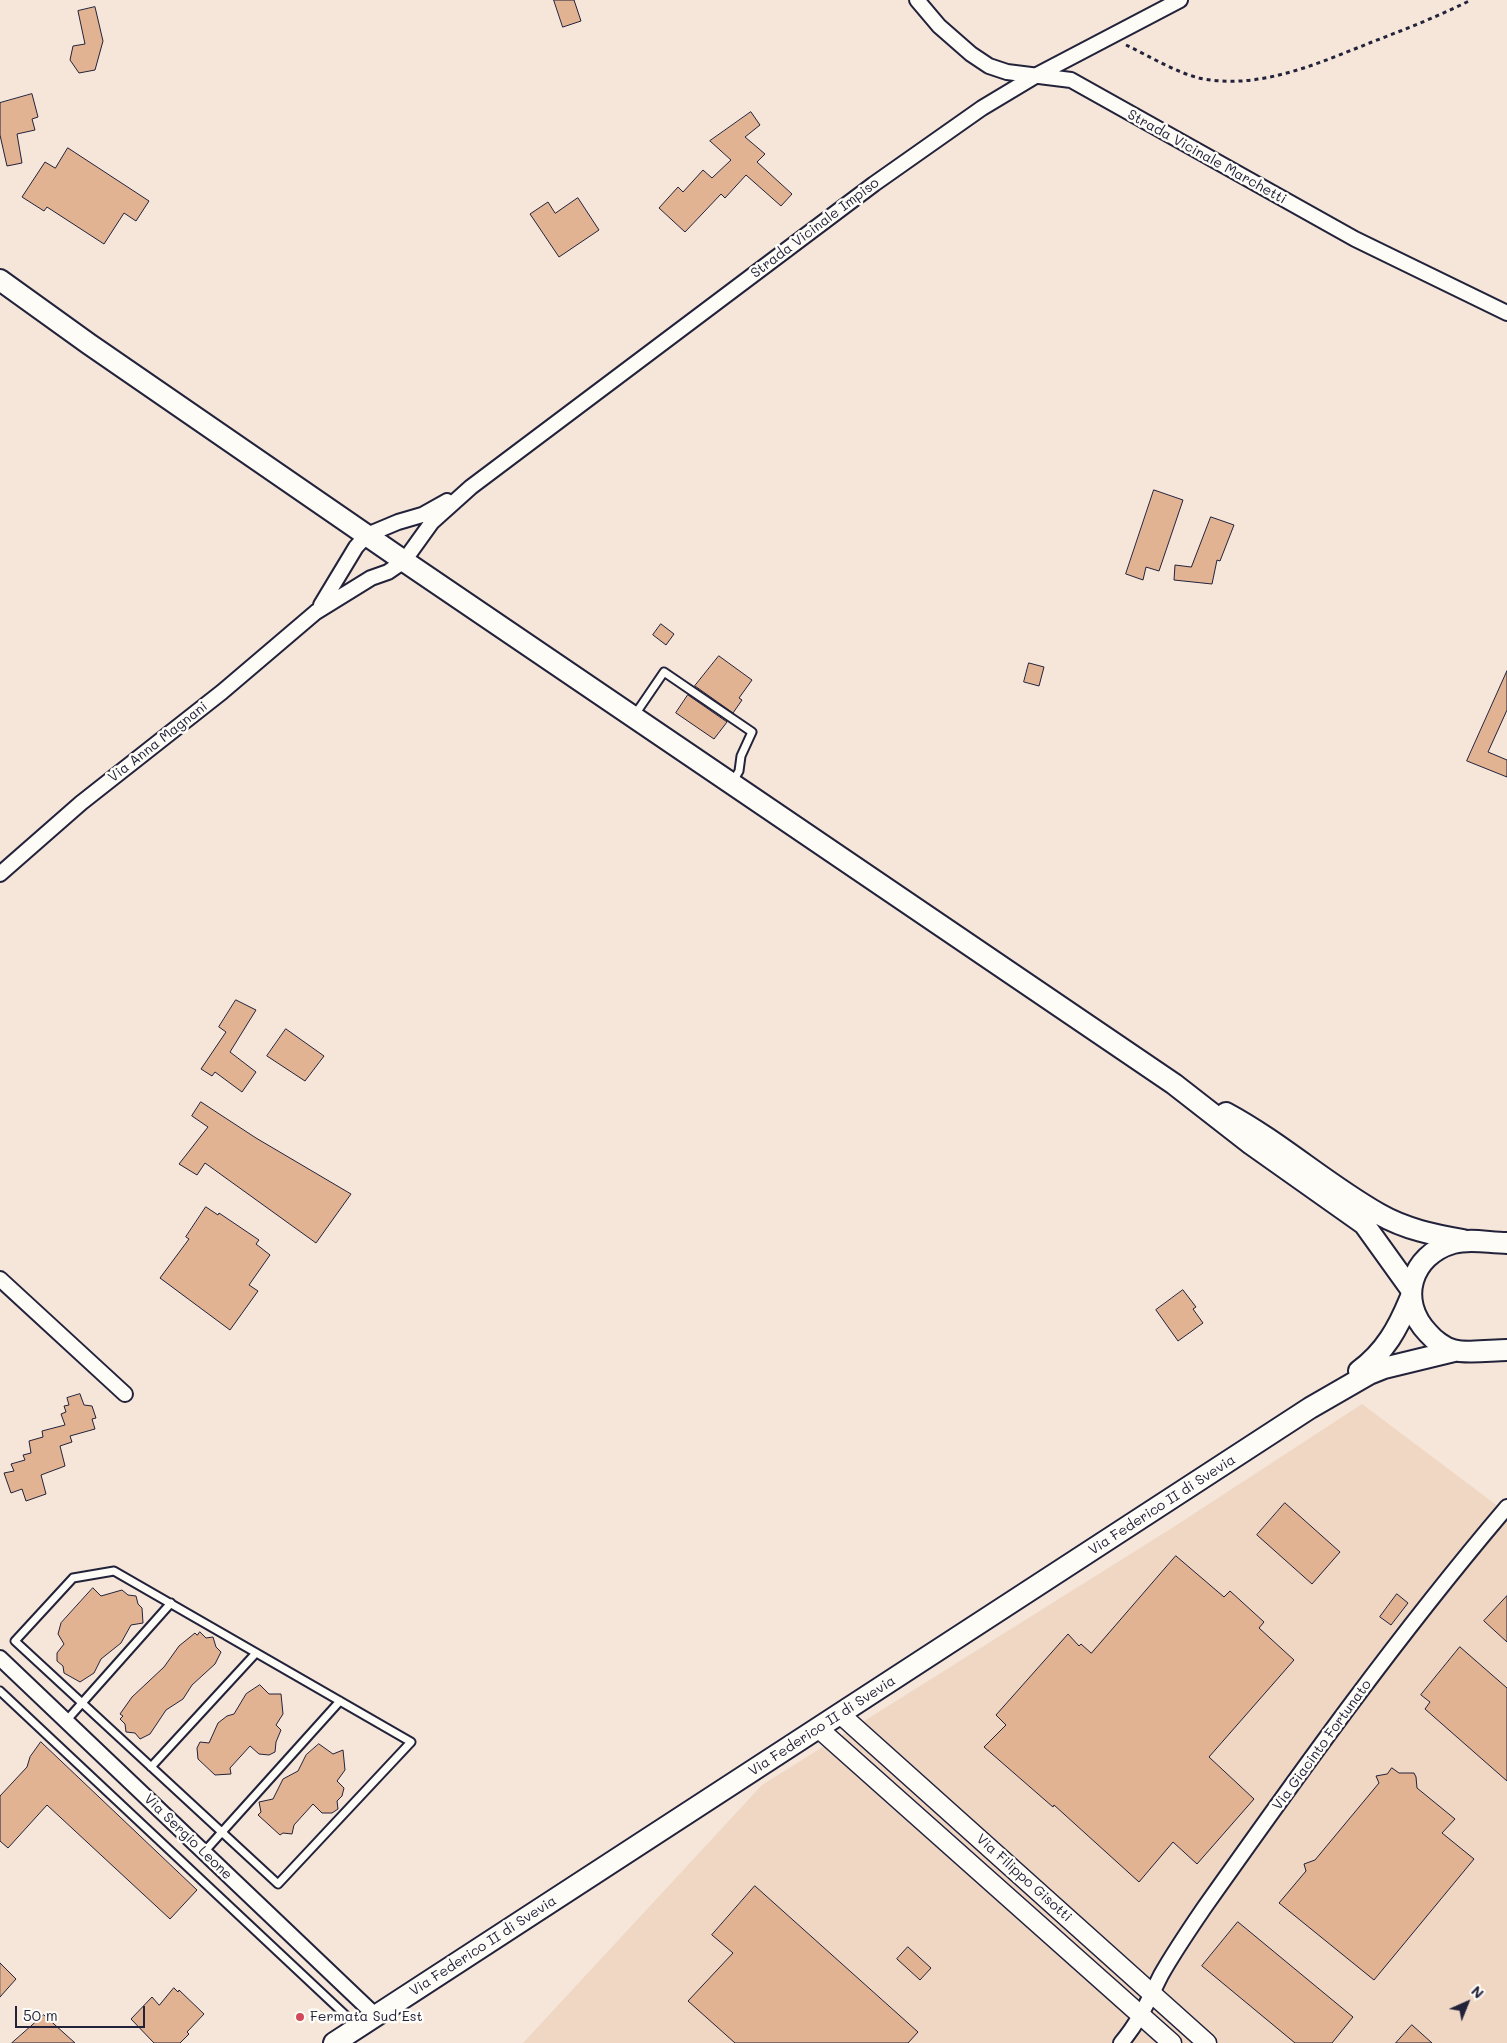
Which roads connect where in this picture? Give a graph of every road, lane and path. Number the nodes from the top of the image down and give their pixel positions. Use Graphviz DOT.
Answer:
graph roads {
  1 [pos="917,0"];
  2 [pos="1180,0"];
  3 [pos="1471,0"];
  4 [pos="1110,38"];
  5 [pos="1037,75"];
  6 [pos="0,280"];
  7 [pos="0,297"];
  8 [pos="1507,314"];
  9 [pos="89,344"];
  10 [pos="471,487"];
  11 [pos="367,535"];
  12 [pos="404,561"];
  13 [pos="316,612"];
  14 [pos="634,717"];
  15 [pos="732,783"];
  16 [pos="0,874"];
  17 [pos="1174,1084"];
  18 [pos="1463,1240"];
  19 [pos="1506,1243"];
  20 [pos="0,1279"];
  21 [pos="1410,1294"];
  22 [pos="1507,1350"];
  23 [pos="1454,1351"];
  24 [pos="125,1394"];
  25 [pos="1310,1408"];
  26 [pos="1507,1507"];
  27 [pos="171,1603"];
  28 [pos="256,1653"];
  29 [pos="0,1658"];
  30 [pos="0,1691"];
  31 [pos="340,1701"];
  32 [pos="82,1703"];
  33 [pos="840,1714"];
  34 [pos="66,1720"];
  35 [pos="818,1728"];
  36 [pos="151,1767"];
  37 [pos="222,1832"];
  38 [pos="204,1852"];
  39 [pos="1152,1994"];
  40 [pos="376,2016"];
  41 [pos="1142,2016"];
  42 [pos="358,2027"];
  43 [pos="334,2043"];
  44 [pos="1121,2043"];
  45 [pos="1172,2043"];
  46 [pos="1208,2043"];
  1 -- 5 [label="street, Strada Vicinale Marchetti"];
  2 -- 4 [label="street, Strada Vicinale Impiso"];
  3 -- 4 [label="path"];
  4 -- 5 [label="street, Strada Vicinale Impiso"];
  5 -- 8 [label="street, Strada Vicinale Marchetti"];
  5 -- 10 [label="street, Strada Vicinale Impiso"];
  6 -- 9 [label="main road"];
  7 -- 9 [label="main road"];
  9 -- 11 [label="main road"];
  10 -- 11 [label="street"];
  10 -- 12 [label="street"];
  11 -- 12 [label="main road"];
  11 -- 13 [label="street, Via Anna Magnani"];
  12 -- 13 [label="street, Via Anna Magnani"];
  12 -- 14 [label="main road"];
  13 -- 16 [label="street, Via Anna Magnani"];
  14 -- 15 [label="main road"];
  14 -- 15 [label="lane"];
  15 -- 17 [label="main road"];
  17 -- 18 [label="main road"];
  17 -- 21 [label="main road"];
  18 -- 19 [label="main road"];
  18 -- 21 [label="main road"];
  20 -- 24 [label="street"];
  21 -- 23 [label="main road"];
  21 -- 25 [label="main road"];
  22 -- 23 [label="main road"];
  23 -- 25 [label="main road"];
  25 -- 33 [label="main road, Via Federico II di Svevia"];
  26 -- 39 [label="street, Via Giacinto Fortunato"];
  27 -- 28 [label="lane"];
  27 -- 32 [label="lane"];
  27 -- 32 [label="lane"];
  28 -- 31 [label="lane"];
  28 -- 36 [label="lane"];
  29 -- 34 [label="street, Via Sergio Leone"];
  30 -- 42 [label="lane"];
  31 -- 37 [label="lane"];
  31 -- 37 [label="lane"];
  32 -- 34 [label="lane"];
  32 -- 36 [label="lane"];
  33 -- 35 [label="main road, Via Federico II di Svevia"];
  33 -- 39 [label="street, Via Filippo Gisotti"];
  34 -- 38 [label="street, Via Sergio Leone"];
  35 -- 40 [label="main road, Via Federico II di Svevia"];
  35 -- 41 [label="street, Via Filippo Gisotti"];
  36 -- 37 [label="lane"];
  37 -- 38 [label="lane"];
  38 -- 40 [label="street, Via Sergio Leone"];
  39 -- 41 [label="street, Via Giacinto Fortunato"];
  39 -- 46 [label="street, Via Filippo Gisotti"];
  40 -- 42 [label="main road, Via Federico II di Svevia"];
  41 -- 44 [label="street, Via Giacinto Fortunato"];
  41 -- 45 [label="street, Via Filippo Gisotti"];
  42 -- 43 [label="main road, Via Federico II di Svevia"];
}
